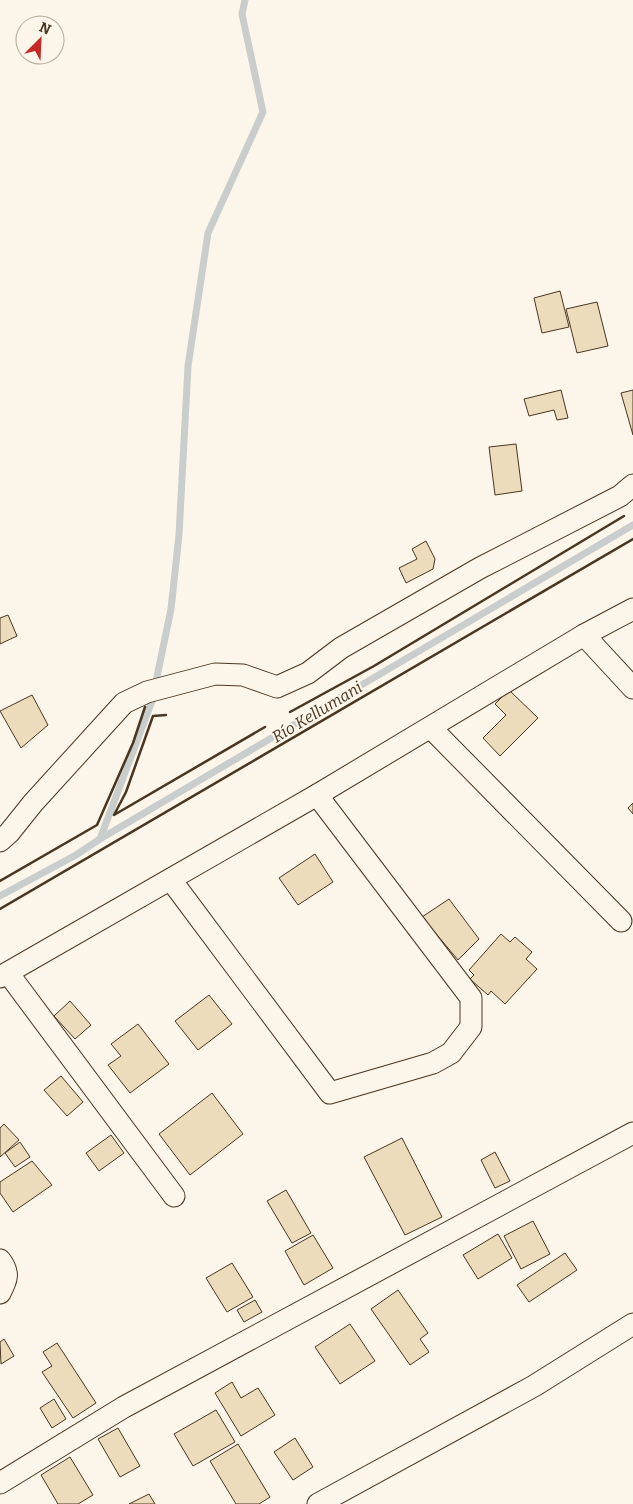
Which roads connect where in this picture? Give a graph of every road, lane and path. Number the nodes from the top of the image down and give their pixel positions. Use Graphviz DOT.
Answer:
graph roads {
  1 [pos="633,485"];
  2 [pos="633,609"];
  3 [pos="584,635"];
  4 [pos="633,688"];
  5 [pos="431,728"];
  6 [pos="317,795"];
  7 [pos="0,841"];
  8 [pos="171,880"];
  9 [pos="621,921"];
  10 [pos="4,975"];
  11 [pos="633,1133"];
  12 [pos="174,1196"];
  13 [pos="0,1260"];
  14 [pos="0,1293"];
  15 [pos="633,1324"];
  16 [pos="0,1483"];
  17 [pos="318,1504"];
  1 -- 7 [label="street"];
  2 -- 3 [label="street"];
  3 -- 4 [label="street"];
  3 -- 5 [label="street"];
  5 -- 6 [label="street"];
  5 -- 9 [label="street"];
  6 -- 8 [label="street"];
  6 -- 8 [label="street"];
  8 -- 10 [label="street"];
  10 -- 12 [label="street"];
  11 -- 16 [label="street"];
  13 -- 14 [label="street"];
  15 -- 17 [label="street"];
}
